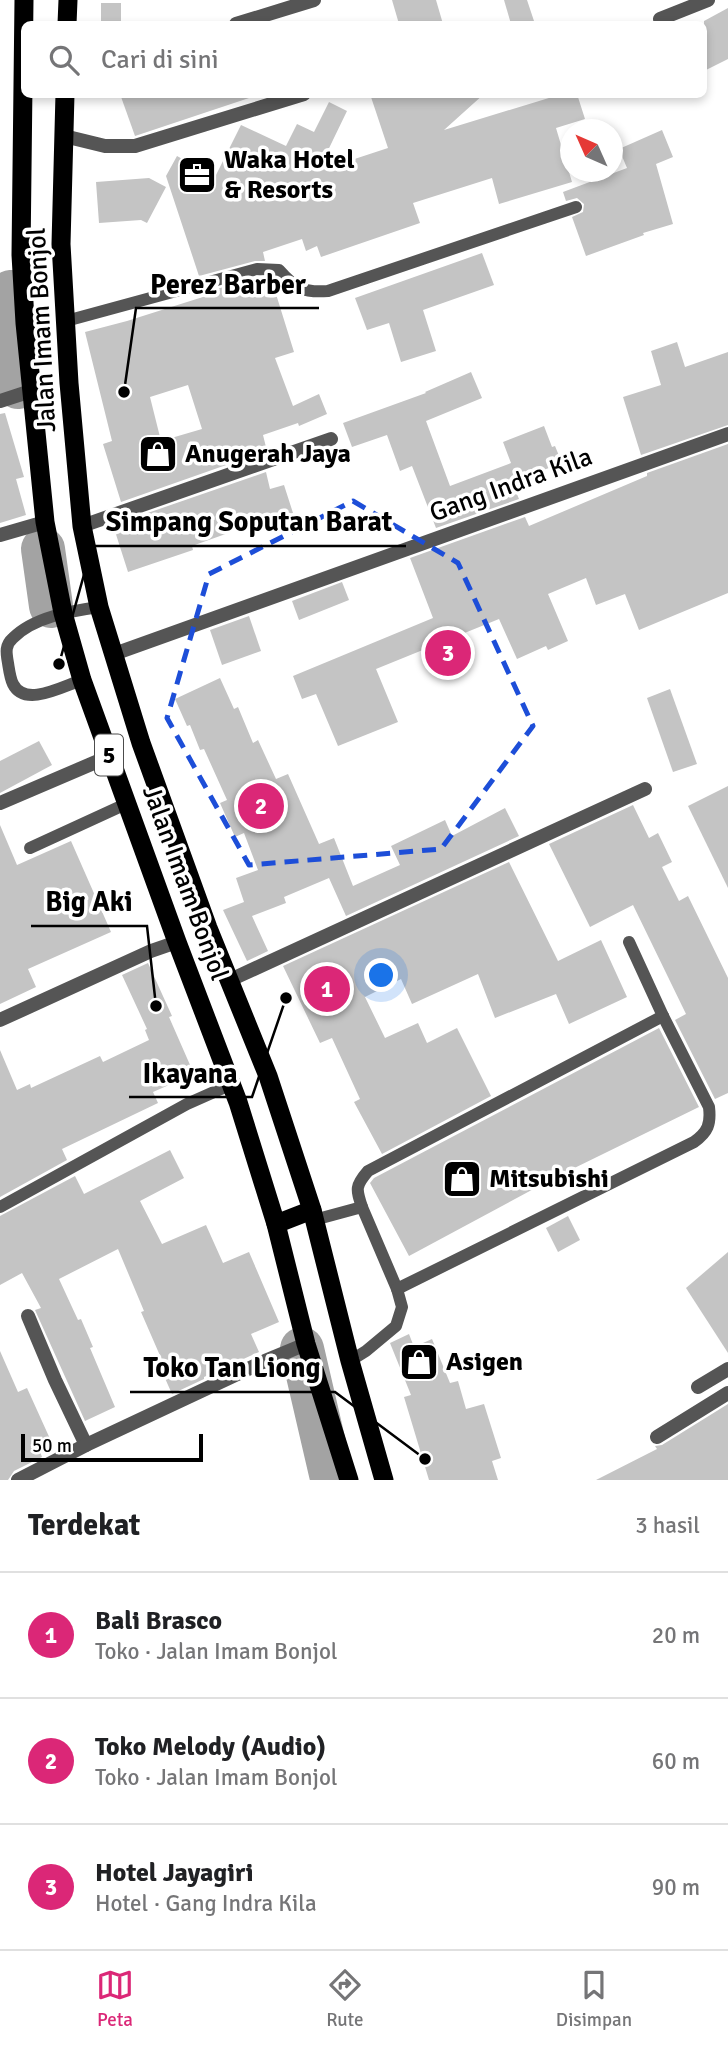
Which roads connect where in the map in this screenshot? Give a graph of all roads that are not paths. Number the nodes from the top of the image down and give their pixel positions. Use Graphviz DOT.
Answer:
graph roads {
  1 [pos="24,0"];
  2 [pos="68,0"];
  3 [pos="314,0"];
  4 [pos="708,0"];
  5 [pos="660,19"];
  6 [pos="24,21"];
  7 [pos="67,21"];
  8 [pos="246,21"];
  9 [pos="23,98"];
  10 [pos="65,98"];
  11 [pos="290,98"];
  12 [pos="64,135"];
  13 [pos="576,207"];
  14 [pos="66,321"];
  15 [pos="31,391"];
  16 [pos="0,401"];
  17 [pos="728,434"];
  18 [pos="331,439"];
  19 [pos="45,522"];
  20 [pos="82,526"];
  21 [pos="0,535"];
  22 [pos="99,607"];
  23 [pos="63,613"];
  24 [pos="114,654"];
  25 [pos="82,680"];
  26 [pos="110,756"];
  27 [pos="645,789"];
  28 [pos="0,803"];
  29 [pos="128,803"];
  30 [pos="30,848"];
  31 [pos="177,942"];
  32 [pos="629,942"];
  33 [pos="230,980"];
  34 [pos="663,1016"];
  35 [pos="0,1020"];
  36 [pos="232,1084"];
  37 [pos="0,1207"];
  38 [pos="362,1207"];
  39 [pos="313,1215"];
  40 [pos="276,1224"];
  41 [pos="397,1289"];
  42 [pos="28,1316"];
  43 [pos="306,1344"];
  44 [pos="350,1361"];
  45 [pos="728,1369"];
  46 [pos="698,1387"];
  47 [pos="728,1393"];
  48 [pos="657,1437"];
  49 [pos="86,1446"];
  50 [pos="18,1480"];
  51 [pos="349,1480"];
  52 [pos="384,1480"];
  1 -- 6 [label="highway, Jalan Imam Bonjol / 5"];
  2 -- 7 [label="highway"];
  3 -- 8 [label="street"];
  4 -- 5 [label="street"];
  9 -- 15 [label="highway, Jalan Imam Bonjol / 5"];
  10 -- 12 [label="highway, Jalan Imam Bonjol / 5"];
  11 -- 12 [label="street"];
  12 -- 14 [label="highway, Jalan Imam Bonjol / 5"];
  13 -- 14 [label="lane"];
  14 -- 20 [label="highway, Jalan Imam Bonjol / 5"];
  15 -- 16 [label="street"];
  15 -- 19 [label="highway, Jalan Imam Bonjol / 5"];
  17 -- 24 [label="street, Gang Indra Kila"];
  18 -- 20 [label="street"];
  19 -- 21 [label="street"];
  19 -- 23 [label="highway, Jalan Imam Bonjol / 5"];
  20 -- 22 [label="highway, Jalan Imam Bonjol / 5"];
  22 -- 23 [label="lane"];
  22 -- 24 [label="highway, Jalan Imam Bonjol / 5"];
  23 -- 25 [label="highway, Jalan Imam Bonjol / 5"];
  23 -- 25 [label="lane"];
  24 -- 33 [label="highway, Jalan Imam Bonjol / 5"];
  25 -- 26 [label="highway, Jalan Imam Bonjol / 5"];
  26 -- 28 [label="street"];
  26 -- 29 [label="highway, Jalan Imam Bonjol / 5"];
  27 -- 33 [label="street"];
  29 -- 30 [label="lane"];
  29 -- 31 [label="highway, Jalan Imam Bonjol / 5"];
  31 -- 35 [label="street"];
  31 -- 36 [label="highway, Jalan Imam Bonjol / 5"];
  32 -- 34 [label="lane"];
  33 -- 39 [label="highway, Jalan Imam Bonjol / 5"];
  34 -- 38 [label="lane"];
  34 -- 41 [label="lane"];
  36 -- 37 [label="lane"];
  36 -- 40 [label="highway, Jalan Imam Bonjol / 5"];
  38 -- 39 [label="lane"];
  38 -- 41 [label="lane"];
  39 -- 40 [label="highway"];
  39 -- 44 [label="highway, Jalan Imam Bonjol / 5"];
  40 -- 43 [label="highway, Jalan Imam Bonjol / 5"];
  41 -- 44 [label="lane"];
  42 -- 49 [label="street"];
  43 -- 49 [label="street"];
  43 -- 51 [label="highway, Jalan Imam Bonjol / 5"];
  44 -- 52 [label="highway, Jalan Imam Bonjol / 5"];
  45 -- 46 [label="street"];
  47 -- 48 [label="street"];
  49 -- 50 [label="street"];
}
